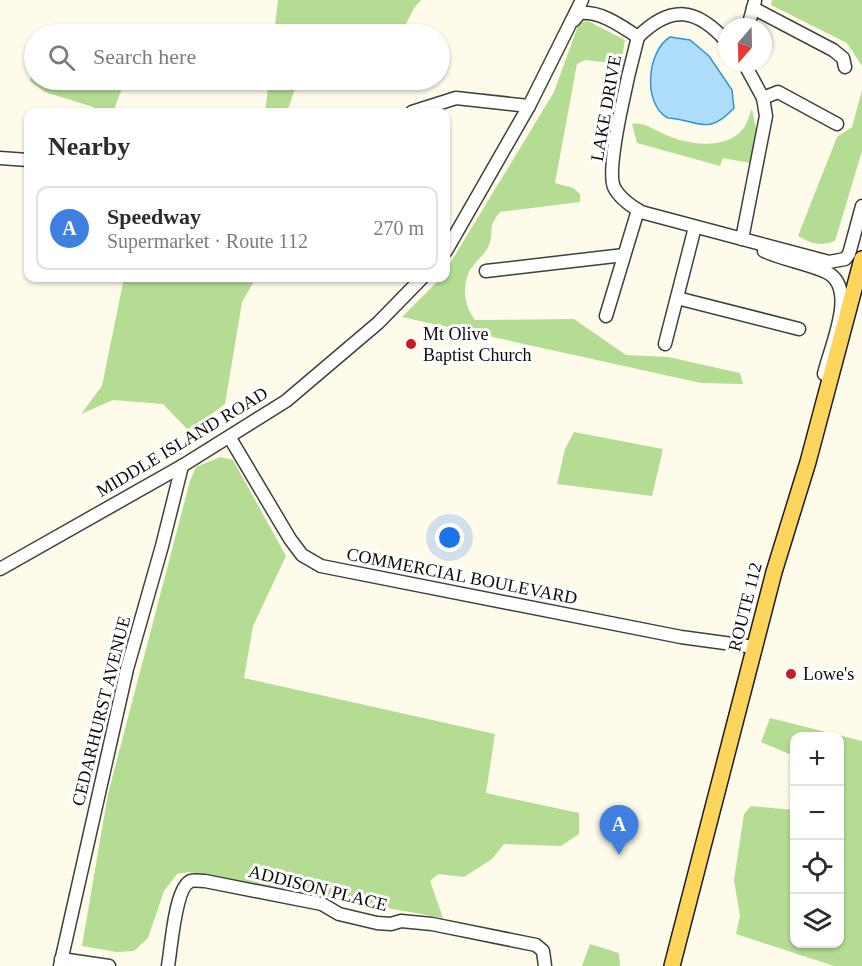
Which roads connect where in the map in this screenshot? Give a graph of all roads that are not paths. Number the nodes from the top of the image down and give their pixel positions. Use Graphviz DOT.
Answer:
graph roads {
  1 [pos="582,0"];
  2 [pos="589,0"];
  3 [pos="688,0"];
  4 [pos="755,4"];
  5 [pos="684,13"];
  6 [pos="569,26"];
  7 [pos="718,34"];
  8 [pos="640,35"];
  9 [pos="845,67"];
  10 [pos="749,72"];
  11 [pos="763,98"];
  12 [pos="528,106"];
  13 [pos="425,108"];
  14 [pos="837,124"];
  15 [pos="0,158"];
  16 [pos="24,159"];
  17 [pos="862,206"];
  18 [pos="638,210"];
  19 [pos="695,227"];
  20 [pos="742,239"];
  21 [pos="450,244"];
  22 [pos="624,255"];
  23 [pos="862,259"];
  24 [pos="486,271"];
  25 [pos="418,282"];
  26 [pos="677,298"];
  27 [pos="606,316"];
  28 [pos="799,329"];
  29 [pos="665,344"];
  30 [pos="826,396"];
  31 [pos="230,438"];
  32 [pos="182,466"];
  33 [pos="0,570"];
  34 [pos="754,647"];
  35 [pos="61,962"];
  36 [pos="109,966"];
  37 [pos="168,966"];
  38 [pos="545,966"];
  39 [pos="672,966"];
  1 -- 6 [label="street"];
  2 -- 8 [label="street"];
  3 -- 5 [label="street"];
  4 -- 9 [label="street"];
  5 -- 7 [label="street"];
  5 -- 8 [label="street"];
  6 -- 8 [label="street, LAKE DRIVE"];
  6 -- 12 [label="street"];
  8 -- 18 [label="street, LAKE DRIVE"];
  10 -- 11 [label="street"];
  11 -- 14 [label="street"];
  11 -- 20 [label="street"];
  12 -- 13 [label="street"];
  12 -- 21 [label="street"];
  15 -- 16 [label="street"];
  17 -- 20 [label="street, LAKE DRIVE"];
  18 -- 19 [label="street, LAKE DRIVE"];
  18 -- 22 [label="street"];
  19 -- 20 [label="street, LAKE DRIVE"];
  19 -- 26 [label="street"];
  20 -- 30 [label="street, LAKE DRIVE"];
  22 -- 24 [label="street"];
  22 -- 27 [label="street"];
  23 -- 30 [label="main road, ROUTE 112"];
  25 -- 31 [label="street, MIDDLE ISLAND ROAD"];
  26 -- 28 [label="street"];
  26 -- 29 [label="street"];
  30 -- 34 [label="main road, ROUTE 112"];
  31 -- 32 [label="street, MIDDLE ISLAND ROAD"];
  31 -- 34 [label="street, COMMERCIAL BOULEVARD"];
  32 -- 33 [label="street, MIDDLE ISLAND ROAD"];
  32 -- 35 [label="street, CEDARHURST AVENUE"];
  34 -- 39 [label="main road, ROUTE 112"];
  35 -- 36 [label="street"];
  37 -- 38 [label="street, ADDISON PLACE"];
}
